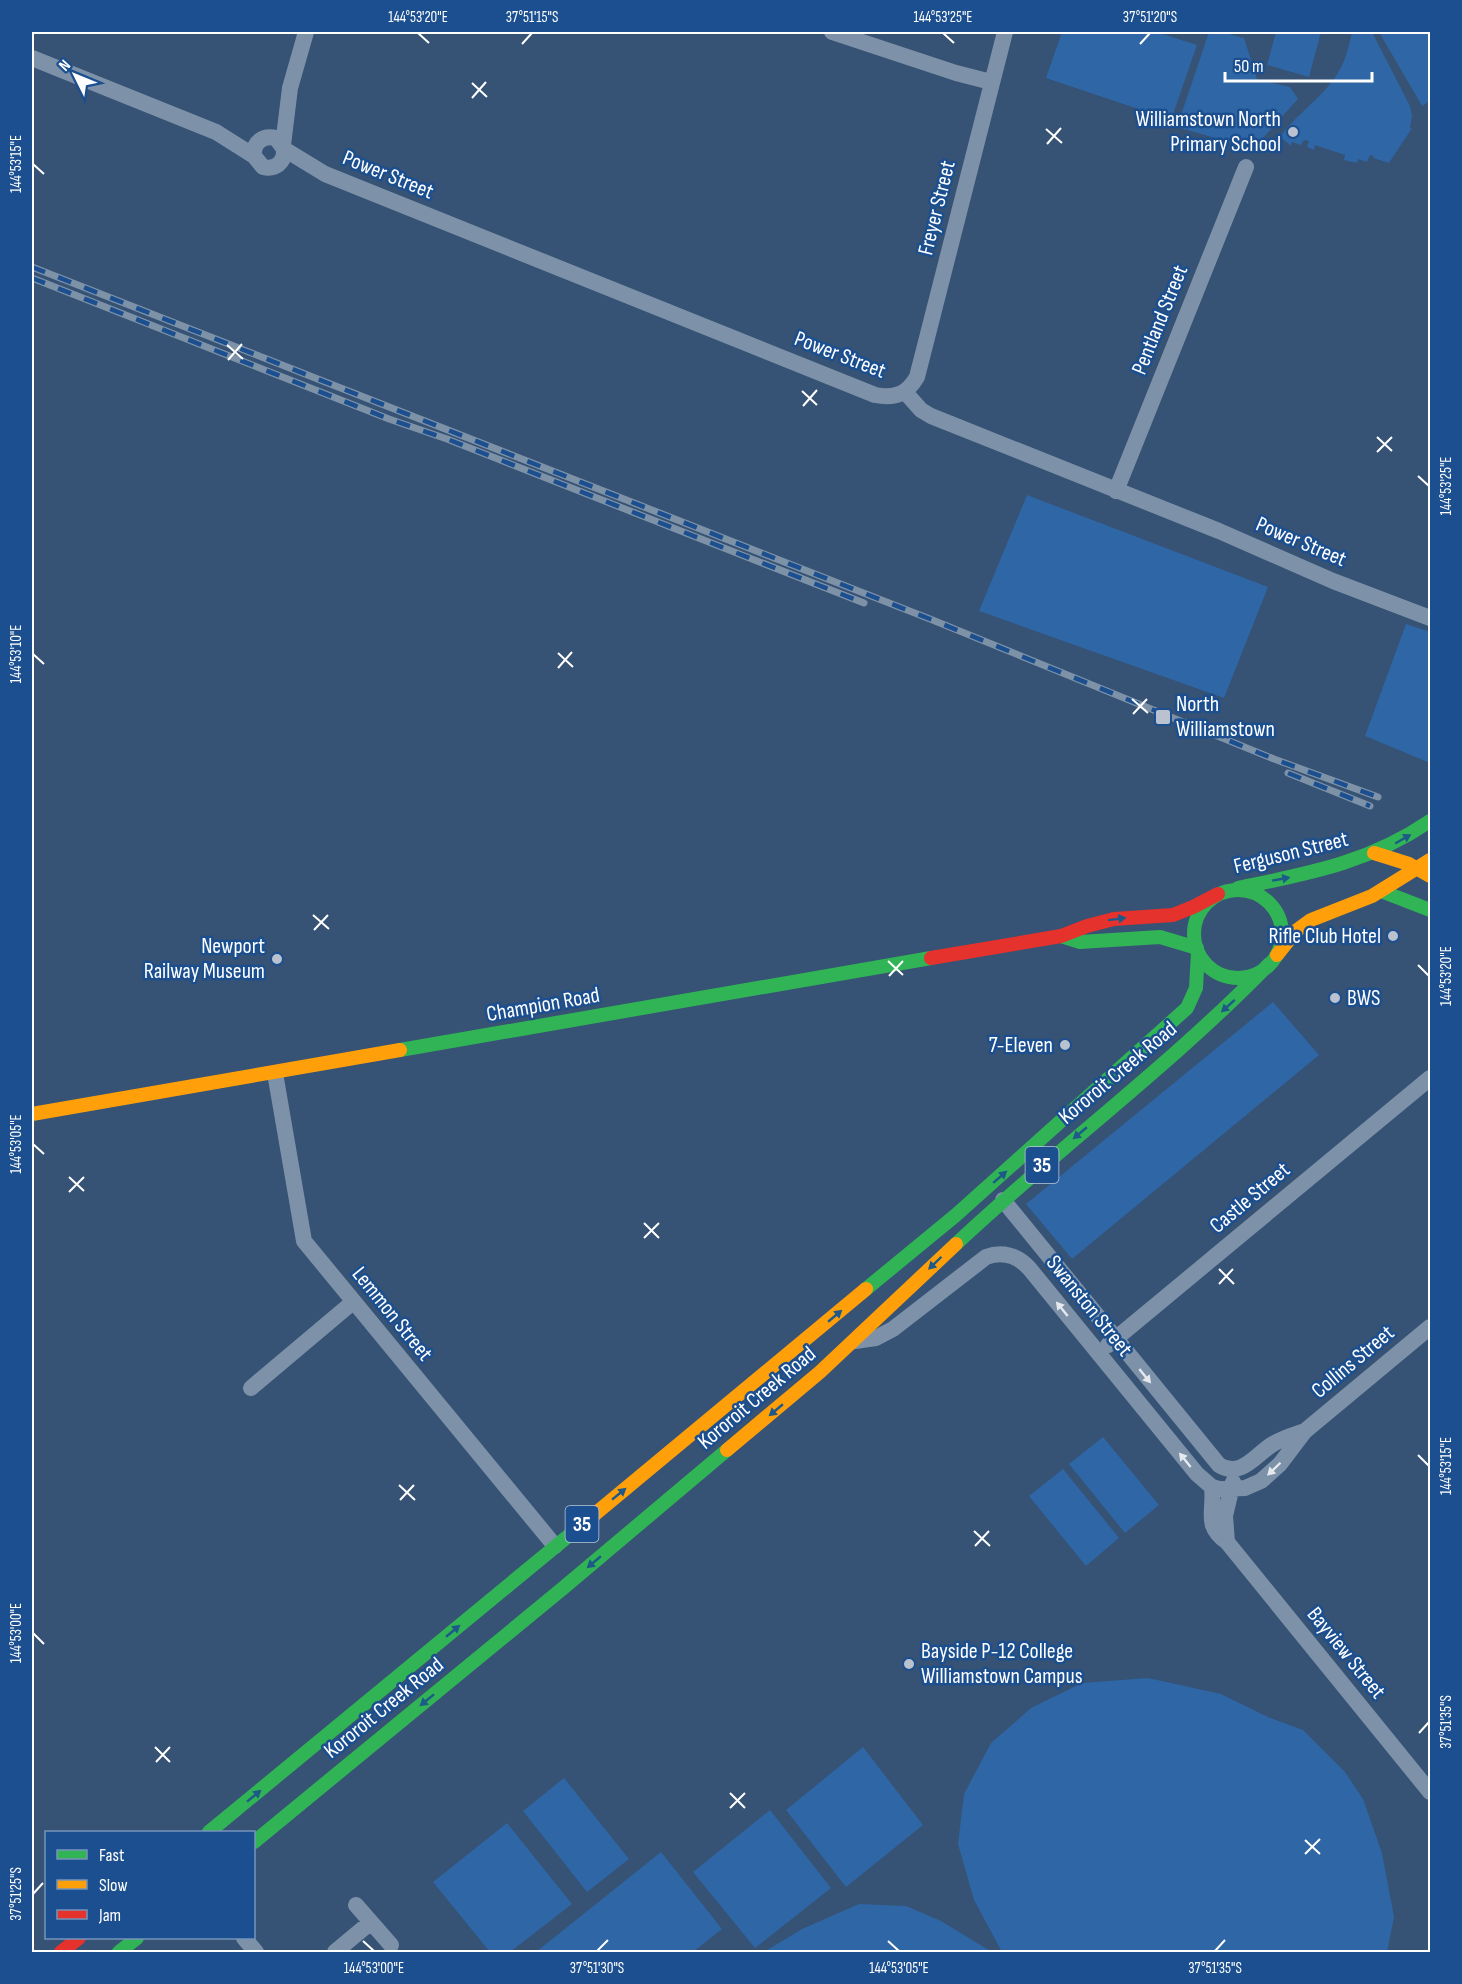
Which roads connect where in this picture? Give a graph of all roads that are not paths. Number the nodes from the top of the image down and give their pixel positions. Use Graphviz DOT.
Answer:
graph roads {
  1 [pos="306,32"];
  2 [pos="832,32"];
  3 [pos="1005,32"];
  4 [pos="32,58"];
  5 [pos="992,82"];
  6 [pos="290,88"];
  7 [pos="216,132"];
  8 [pos="264,138"];
  9 [pos="284,147"];
  10 [pos="254,156"];
  11 [pos="278,165"];
  12 [pos="1246,166"];
  13 [pos="325,174"];
  14 [pos="905,392"];
  15 [pos="1116,490"];
  16 [pos="1431,618"];
  17 [pos="1431,821"];
  18 [pos="1374,853"];
  19 [pos="1431,860"];
  20 [pos="1425,872"];
  21 [pos="1381,891"];
  22 [pos="1221,893"];
  23 [pos="1431,910"];
  24 [pos="1061,936"];
  25 [pos="1197,950"];
  26 [pos="1271,963"];
  27 [pos="275,1073"];
  28 [pos="1431,1078"];
  29 [pos="32,1114"];
  30 [pos="1003,1200"];
  31 [pos="353,1302"];
  32 [pos="1431,1327"];
  33 [pos="1115,1338"];
  34 [pos="833,1342"];
  35 [pos="1098,1353"];
  36 [pos="251,1388"];
  37 [pos="1305,1431"];
  38 [pos="1236,1469"];
  39 [pos="1212,1487"];
  40 [pos="1232,1490"];
  41 [pos="1227,1542"];
  42 [pos="555,1546"];
  43 [pos="1431,1792"];
  44 [pos="210,1831"];
  45 [pos="255,1841"];
  46 [pos="356,1905"];
  47 [pos="371,1922"];
  48 [pos="78,1939"];
  49 [pos="136,1939"];
  50 [pos="245,1939"];
  51 [pos="391,1945"];
  52 [pos="61,1953"];
  53 [pos="119,1953"];
  54 [pos="256,1953"];
  55 [pos="335,1953"];
  1 -- 6 [label="street"];
  2 -- 5 [label="street"];
  3 -- 5 [label="street, Freyer Street"];
  4 -- 7 [label="street"];
  5 -- 14 [label="street, Freyer Street"];
  6 -- 8 [label="street"];
  6 -- 9 [label="street"];
  7 -- 8 [label="street"];
  7 -- 10 [label="street"];
  8 -- 9 [label="street"];
  8 -- 10 [label="street"];
  9 -- 11 [label="street"];
  9 -- 13 [label="street, Power Street"];
  10 -- 11 [label="street"];
  11 -- 13 [label="street, Power Street"];
  12 -- 15 [label="street, Pentland Street"];
  13 -- 14 [label="street, Power Street"];
  14 -- 15 [label="street, Power Street"];
  15 -- 16 [label="street, Power Street"];
  18 -- 17 [label="main road, Ferguson Street, one-way"];
  18 -- 20 [label="main road"];
  22 -- 18 [label="main road, Ferguson Street, one-way"];
  19 -- 20 [label="main road, 35"];
  20 -- 21 [label="main road, 35"];
  21 -- 23 [label="main road"];
  21 -- 26 [label="main road, 35"];
  24 -- 22 [label="main road, Champion Road, one-way"];
  22 -- 25 [label="main road, 35"];
  22 -- 26 [label="main road, 35"];
  24 -- 25 [label="main road, Champion Road"];
  24 -- 27 [label="main road, Champion Road"];
  25 -- 26 [label="main road, 35"];
  34 -- 25 [label="main road, Kororoit Creek Road / 35, one-way"];
  26 -- 30 [label="main road, Kororoit Creek Road / 35, one-way"];
  27 -- 29 [label="main road, Champion Road"];
  27 -- 31 [label="street, Lemmon Street"];
  28 -- 33 [label="street, Castle Street"];
  30 -- 33 [label="street, Swanston Street"];
  30 -- 34 [label="main road, Kororoit Creek Road / 35, one-way"];
  31 -- 36 [label="street"];
  31 -- 42 [label="street, Lemmon Street"];
  32 -- 37 [label="street, Collins Street"];
  33 -- 35 [label="street, Castle Street"];
  33 -- 38 [label="street, Swanston Street, one-way"];
  35 -- 34 [label="street, Swanston Street, one-way"];
  42 -- 34 [label="main road, Kororoit Creek Road / 35, one-way"];
  34 -- 45 [label="main road, Kororoit Creek Road / 35, one-way"];
  39 -- 35 [label="street, Swanston Street, one-way"];
  37 -- 38 [label="street, Collins Street"];
  37 -- 40 [label="street, Collins Street, one-way"];
  38 -- 40 [label="street"];
  39 -- 40 [label="street"];
  39 -- 41 [label="street, Bayview Street"];
  40 -- 41 [label="street"];
  41 -- 43 [label="street, Bayview Street"];
  44 -- 42 [label="main road, Kororoit Creek Road / 35, one-way"];
  46 -- 47 [label="street"];
  47 -- 51 [label="street"];
  47 -- 55 [label="street"];
  48 -- 52 [label="main road"];
  49 -- 53 [label="main road"];
  50 -- 54 [label="street"];
}
